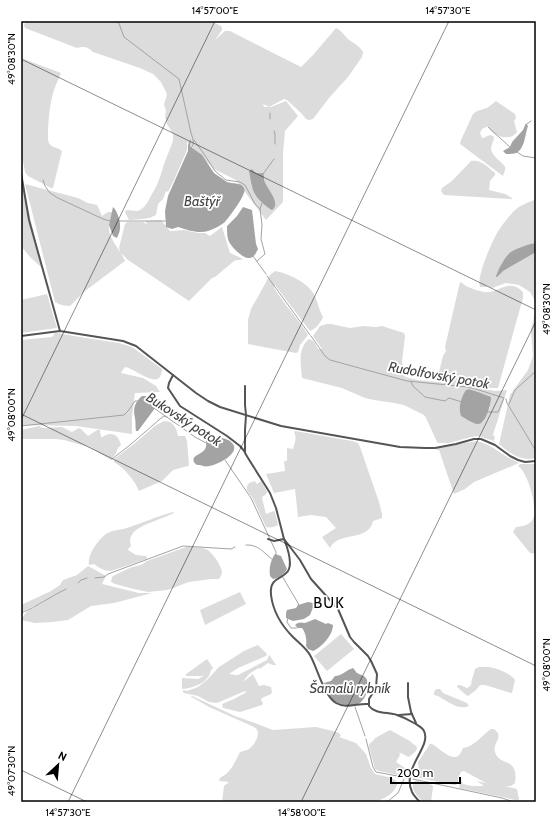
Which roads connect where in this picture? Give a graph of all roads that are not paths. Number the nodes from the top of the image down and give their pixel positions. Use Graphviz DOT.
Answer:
graph roads {
  1 [pos="21,173"];
  2 [pos="60,330"];
  3 [pos="21,336"];
  4 [pos="173,375"];
  5 [pos="245,386"];
  6 [pos="246,415"];
  7 [pos="246,453"];
  8 [pos="536,461"];
  9 [pos="269,539"];
  10 [pos="284,539"];
  11 [pos="408,683"];
  12 [pos="368,704"];
  13 [pos="412,714"];
  14 [pos="398,715"];
  15 [pos="416,724"];
  16 [pos="420,802"];
  1 -- 2 [label="street"];
  2 -- 3 [label="street"];
  2 -- 4 [label="street"];
  4 -- 6 [label="street"];
  4 -- 7 [label="street"];
  5 -- 6 [label="street"];
  6 -- 7 [label="street"];
  6 -- 8 [label="street"];
  7 -- 10 [label="street"];
  9 -- 10 [label="street"];
  10 -- 12 [label="street"];
  10 -- 12 [label="street"];
  11 -- 13 [label="street"];
  12 -- 14 [label="street"];
  13 -- 14 [label="street"];
  13 -- 15 [label="street"];
  14 -- 15 [label="street"];
  15 -- 16 [label="street"];
}
